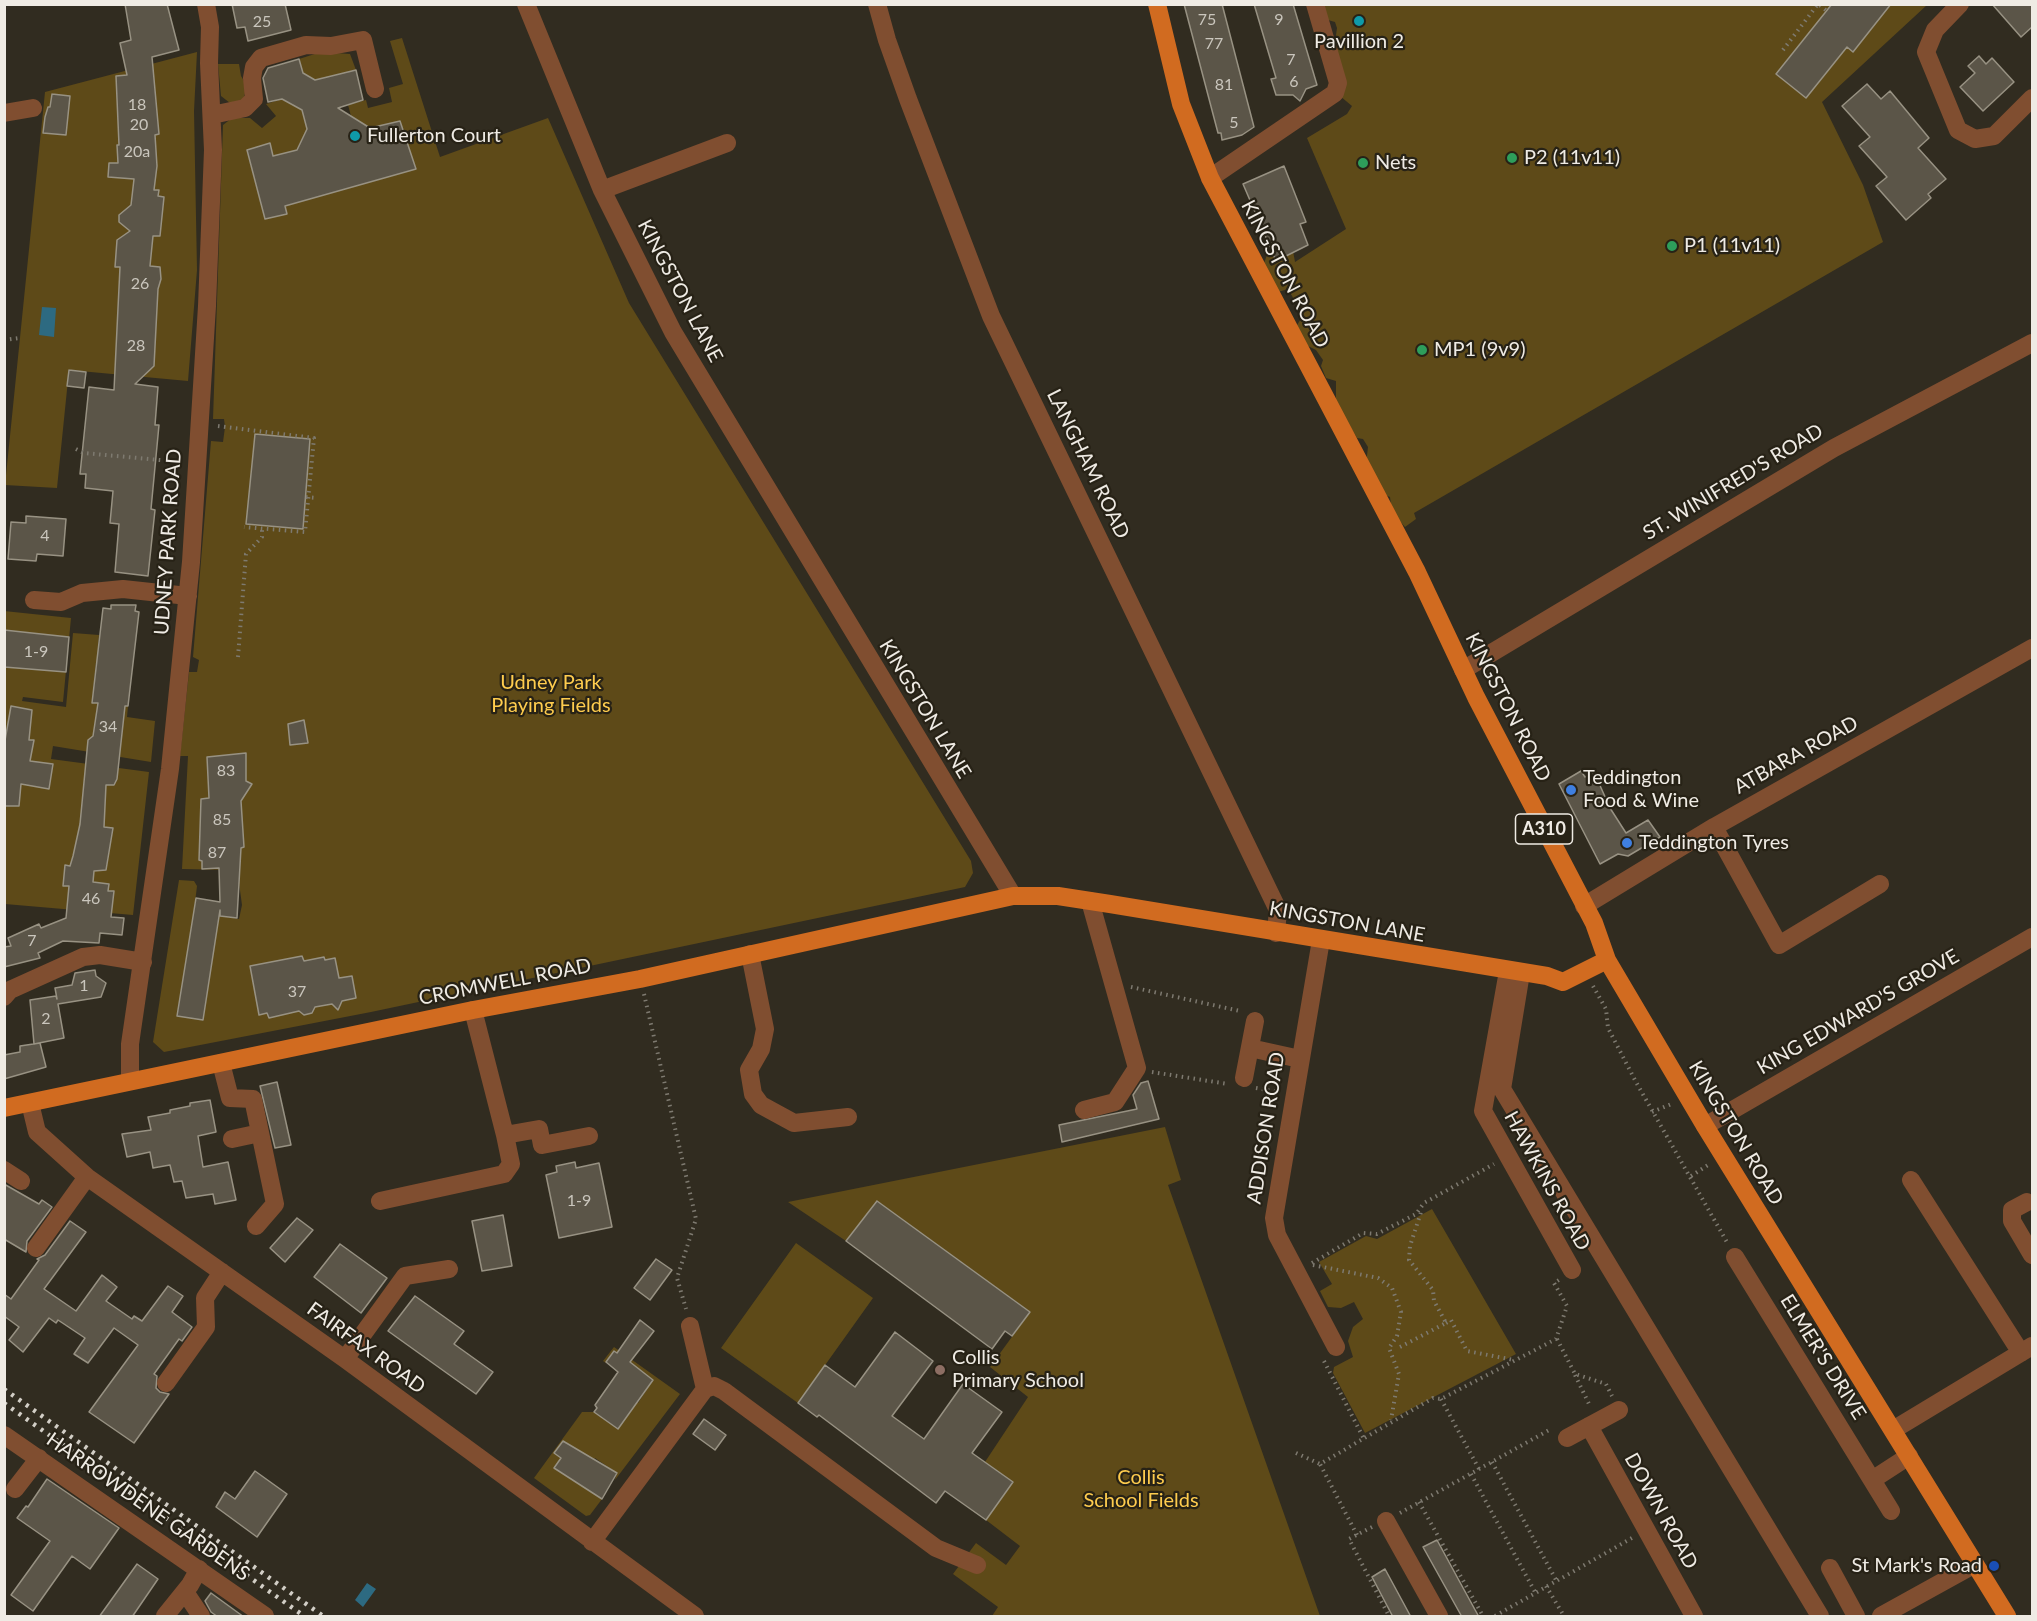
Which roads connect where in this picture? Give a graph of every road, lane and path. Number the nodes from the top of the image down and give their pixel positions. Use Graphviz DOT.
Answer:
graph roads {
  1 [pos="206,4"];
  2 [pos="526,4"];
  3 [pos="878,4"];
  4 [pos="1157,4"];
  5 [pos="1315,4"];
  6 [pos="1960,4"];
  7 [pos="1827,11"];
  8 [pos="1782,50"];
  9 [pos="375,89"];
  10 [pos="2032,98"];
  11 [pos="33,108"];
  12 [pos="4,113"];
  13 [pos="212,115"];
  14 [pos="727,143"];
  15 [pos="1210,178"];
  16 [pos="602,190"];
  17 [pos="19,338"];
  18 [pos="4,340"];
  19 [pos="2032,344"];
  20 [pos="200,423"];
  21 [pos="76,449"];
  22 [pos="197,462"];
  23 [pos="307,497"];
  24 [pos="317,498"];
  25 [pos="243,527"];
  26 [pos="262,530"];
  27 [pos="188,596"];
  28 [pos="34,600"];
  29 [pos="2032,648"];
  30 [pos="238,657"];
  31 [pos="1463,670"];
  32 [pos="1714,827"];
  33 [pos="1880,884"];
  34 [pos="1013,896"];
  35 [pos="1090,901"];
  36 [pos="1584,906"];
  37 [pos="1276,933"];
  38 [pos="2032,937"];
  39 [pos="1321,940"];
  40 [pos="750,954"];
  41 [pos="1607,960"];
  42 [pos="143,962"];
  43 [pos="1515,972"];
  44 [pos="1585,973"];
  45 [pos="640,979"];
  46 [pos="1124,987"];
  47 [pos="4,997"];
  48 [pos="473,1010"];
  49 [pos="1255,1021"];
  50 [pos="1250,1048"];
  51 [pos="1300,1059"];
  52 [pos="1147,1062"];
  53 [pos="221,1063"];
  54 [pos="130,1081"];
  55 [pos="1243,1083"];
  56 [pos="1295,1094"];
  57 [pos="30,1103"];
  58 [pos="4,1108"];
  59 [pos="1084,1110"];
  60 [pos="848,1118"];
  61 [pos="1705,1126"];
  62 [pos="260,1133"];
  63 [pos="505,1135"];
  64 [pos="589,1136"];
  65 [pos="232,1139"];
  66 [pos="1508,1156"];
  67 [pos="4,1170"];
  68 [pos="87,1177"];
  69 [pos="1911,1180"];
  70 [pos="21,1181"];
  71 [pos="380,1201"];
  72 [pos="2027,1202"];
  73 [pos="1424,1203"];
  74 [pos="256,1226"];
  75 [pos="36,1248"];
  76 [pos="2032,1255"];
  77 [pos="1735,1257"];
  78 [pos="449,1269"];
  79 [pos="1572,1270"];
  80 [pos="222,1272"];
  81 [pos="1446,1323"];
  82 [pos="690,1326"];
  83 [pos="1556,1339"];
  84 [pos="1335,1347"];
  85 [pos="1400,1347"];
  86 [pos="2027,1349"];
  87 [pos="345,1359"];
  88 [pos="1515,1360"];
  89 [pos="1575,1374"];
  90 [pos="166,1383"];
  91 [pos="705,1389"];
  92 [pos="1442,1398"];
  93 [pos="1590,1406"];
  94 [pos="1619,1410"];
  95 [pos="1392,1420"];
  96 [pos="1589,1426"];
  97 [pos="1893,1430"];
  98 [pos="4,1435"];
  99 [pos="1567,1438"];
  100 [pos="1364,1439"];
  101 [pos="1296,1453"];
  102 [pos="1909,1456"];
  103 [pos="39,1458"];
  104 [pos="1492,1462"];
  105 [pos="1320,1464"];
  106 [pos="1479,1470"];
  107 [pos="1471,1474"];
  108 [pos="1872,1480"];
  109 [pos="15,1489"];
  110 [pos="1419,1502"];
  111 [pos="1891,1511"];
  112 [pos="1386,1521"];
  113 [pos="1646,1530"];
  114 [pos="1358,1534"];
  115 [pos="592,1542"];
  116 [pos="1975,1564"];
  117 [pos="977,1565"];
  118 [pos="1830,1568"];
  119 [pos="199,1569"];
  120 [pos="1556,1580"];
  121 [pos="1546,1586"];
  122 [pos="1536,1592"];
  123 [pos="175,1604"];
  124 [pos="1691,1616"];
  125 [pos="201,1617"];
  126 [pos="265,1617"];
  127 [pos="695,1617"];
  128 [pos="1389,1617"];
  129 [pos="1438,1617"];
  130 [pos="1484,1617"];
  131 [pos="1495,1617"];
  132 [pos="1564,1617"];
  133 [pos="1820,1617"];
  134 [pos="1856,1617"];
  135 [pos="1881,1617"];
  136 [pos="2007,1617"];
  1 -- 13 [label="street, UDNEY PARK ROAD"];
  2 -- 16 [label="street, KINGSTON LANE"];
  3 -- 37 [label="street, LANGHAM ROAD"];
  4 -- 15 [label="main road, KINGSTON ROAD / A310"];
  5 -- 15 [label="street"];
  6 -- 10 [label="street"];
  7 -- 8 [label="path"];
  9 -- 13 [label="street"];
  11 -- 12 [label="street"];
  13 -- 20 [label="street, UDNEY PARK ROAD"];
  14 -- 16 [label="street"];
  15 -- 31 [label="main road, KINGSTON ROAD / A310"];
  16 -- 34 [label="street, KINGSTON LANE"];
  17 -- 18 [label="path"];
  19 -- 31 [label="street, ST. WINIFRED'S ROAD"];
  20 -- 22 [label="street, UDNEY PARK ROAD"];
  20 -- 23 [label="path"];
  21 -- 22 [label="path"];
  22 -- 27 [label="street, UDNEY PARK ROAD"];
  23 -- 24 [label="path"];
  23 -- 26 [label="path"];
  25 -- 26 [label="path"];
  26 -- 30 [label="path"];
  27 -- 28 [label="street"];
  27 -- 42 [label="street, UDNEY PARK ROAD"];
  29 -- 32 [label="street, ATBARA ROAD"];
  31 -- 36 [label="main road, KINGSTON ROAD / A310"];
  32 -- 33 [label="street"];
  32 -- 36 [label="street, ATBARA ROAD"];
  34 -- 35 [label="main road, KINGSTON LANE"];
  34 -- 40 [label="main road, CROMWELL ROAD"];
  35 -- 37 [label="main road, KINGSTON LANE"];
  35 -- 59 [label="street"];
  36 -- 41 [label="main road, KINGSTON ROAD / A310"];
  37 -- 39 [label="main road, KINGSTON LANE"];
  38 -- 61 [label="street, KING EDWARD'S GROVE"];
  39 -- 43 [label="main road, KINGSTON LANE"];
  39 -- 51 [label="street, ADDISON ROAD"];
  40 -- 45 [label="main road, CROMWELL ROAD"];
  40 -- 60 [label="street"];
  41 -- 44 [label="main road, KINGSTON LANE"];
  41 -- 61 [label="main road, KINGSTON ROAD / A310"];
  42 -- 47 [label="street"];
  42 -- 54 [label="street, UDNEY PARK ROAD"];
  43 -- 44 [label="main road, KINGSTON LANE"];
  43 -- 66 [label="street, HAWKINS ROAD"];
  43 -- 133 [label="street"];
  44 -- 77 [label="path"];
  45 -- 48 [label="main road, CROMWELL ROAD"];
  45 -- 82 [label="path"];
  46 -- 49 [label="path"];
  48 -- 53 [label="main road, CROMWELL ROAD"];
  48 -- 63 [label="street"];
  49 -- 50 [label="street"];
  50 -- 51 [label="street"];
  50 -- 55 [label="street"];
  51 -- 56 [label="street, ADDISON ROAD"];
  52 -- 55 [label="path"];
  53 -- 54 [label="main road, CROMWELL ROAD"];
  53 -- 62 [label="street"];
  54 -- 57 [label="main road, CROMWELL ROAD"];
  55 -- 56 [label="path"];
  56 -- 84 [label="street, ADDISON ROAD"];
  57 -- 58 [label="main road, CROMWELL ROAD"];
  57 -- 68 [label="street, FAIRFAX ROAD"];
  61 -- 97 [label="main road, KINGSTON ROAD / A310"];
  62 -- 65 [label="street"];
  62 -- 74 [label="street"];
  63 -- 64 [label="street"];
  63 -- 71 [label="street"];
  66 -- 73 [label="path"];
  66 -- 79 [label="street, HAWKINS ROAD"];
  67 -- 70 [label="street"];
  68 -- 75 [label="street"];
  68 -- 80 [label="street, FAIRFAX ROAD"];
  69 -- 86 [label="street"];
  72 -- 76 [label="street"];
  73 -- 81 [label="path"];
  73 -- 95 [label="path"];
  77 -- 108 [label="street, ELMER'S DRIVE"];
  78 -- 87 [label="street"];
  79 -- 83 [label="path"];
  80 -- 87 [label="street, FAIRFAX ROAD"];
  80 -- 90 [label="street"];
  81 -- 85 [label="path"];
  81 -- 88 [label="path"];
  82 -- 91 [label="street"];
  83 -- 88 [label="path"];
  83 -- 89 [label="path"];
  84 -- 100 [label="path"];
  86 -- 97 [label="street"];
  87 -- 115 [label="street, FAIRFAX ROAD"];
  88 -- 92 [label="path"];
  89 -- 93 [label="path"];
  89 -- 94 [label="path"];
  91 -- 115 [label="street"];
  91 -- 117 [label="street"];
  92 -- 95 [label="path"];
  92 -- 106 [label="path"];
  94 -- 96 [label="street"];
  95 -- 100 [label="path"];
  96 -- 99 [label="street"];
  96 -- 113 [label="street, DOWN ROAD"];
  97 -- 102 [label="main road, KINGSTON ROAD / A310"];
  98 -- 103 [label="street, HARROWDENE GARDENS"];
  99 -- 104 [label="path"];
  100 -- 105 [label="path"];
  101 -- 105 [label="path"];
  102 -- 108 [label="street"];
  102 -- 116 [label="main road, KINGSTON ROAD / A310"];
  103 -- 109 [label="street"];
  103 -- 119 [label="street, HARROWDENE GARDENS"];
  104 -- 106 [label="path"];
  104 -- 120 [label="path"];
  105 -- 114 [label="path"];
  106 -- 107 [label="path"];
  107 -- 110 [label="path"];
  107 -- 122 [label="path"];
  108 -- 111 [label="street, ELMER'S DRIVE"];
  110 -- 112 [label="path"];
  110 -- 130 [label="path"];
  112 -- 114 [label="path"];
  112 -- 129 [label="street"];
  113 -- 120 [label="path"];
  113 -- 124 [label="street, DOWN ROAD"];
  114 -- 128 [label="path"];
  115 -- 127 [label="street, FAIRFAX ROAD"];
  116 -- 135 [label="street"];
  116 -- 136 [label="main road, KINGSTON ROAD / A310"];
  118 -- 134 [label="street"];
  119 -- 123 [label="street"];
  119 -- 126 [label="street, HARROWDENE GARDENS"];
  120 -- 121 [label="path"];
  121 -- 122 [label="path"];
  121 -- 132 [label="path"];
  122 -- 131 [label="path"];
  123 -- 125 [label="street"];
}
